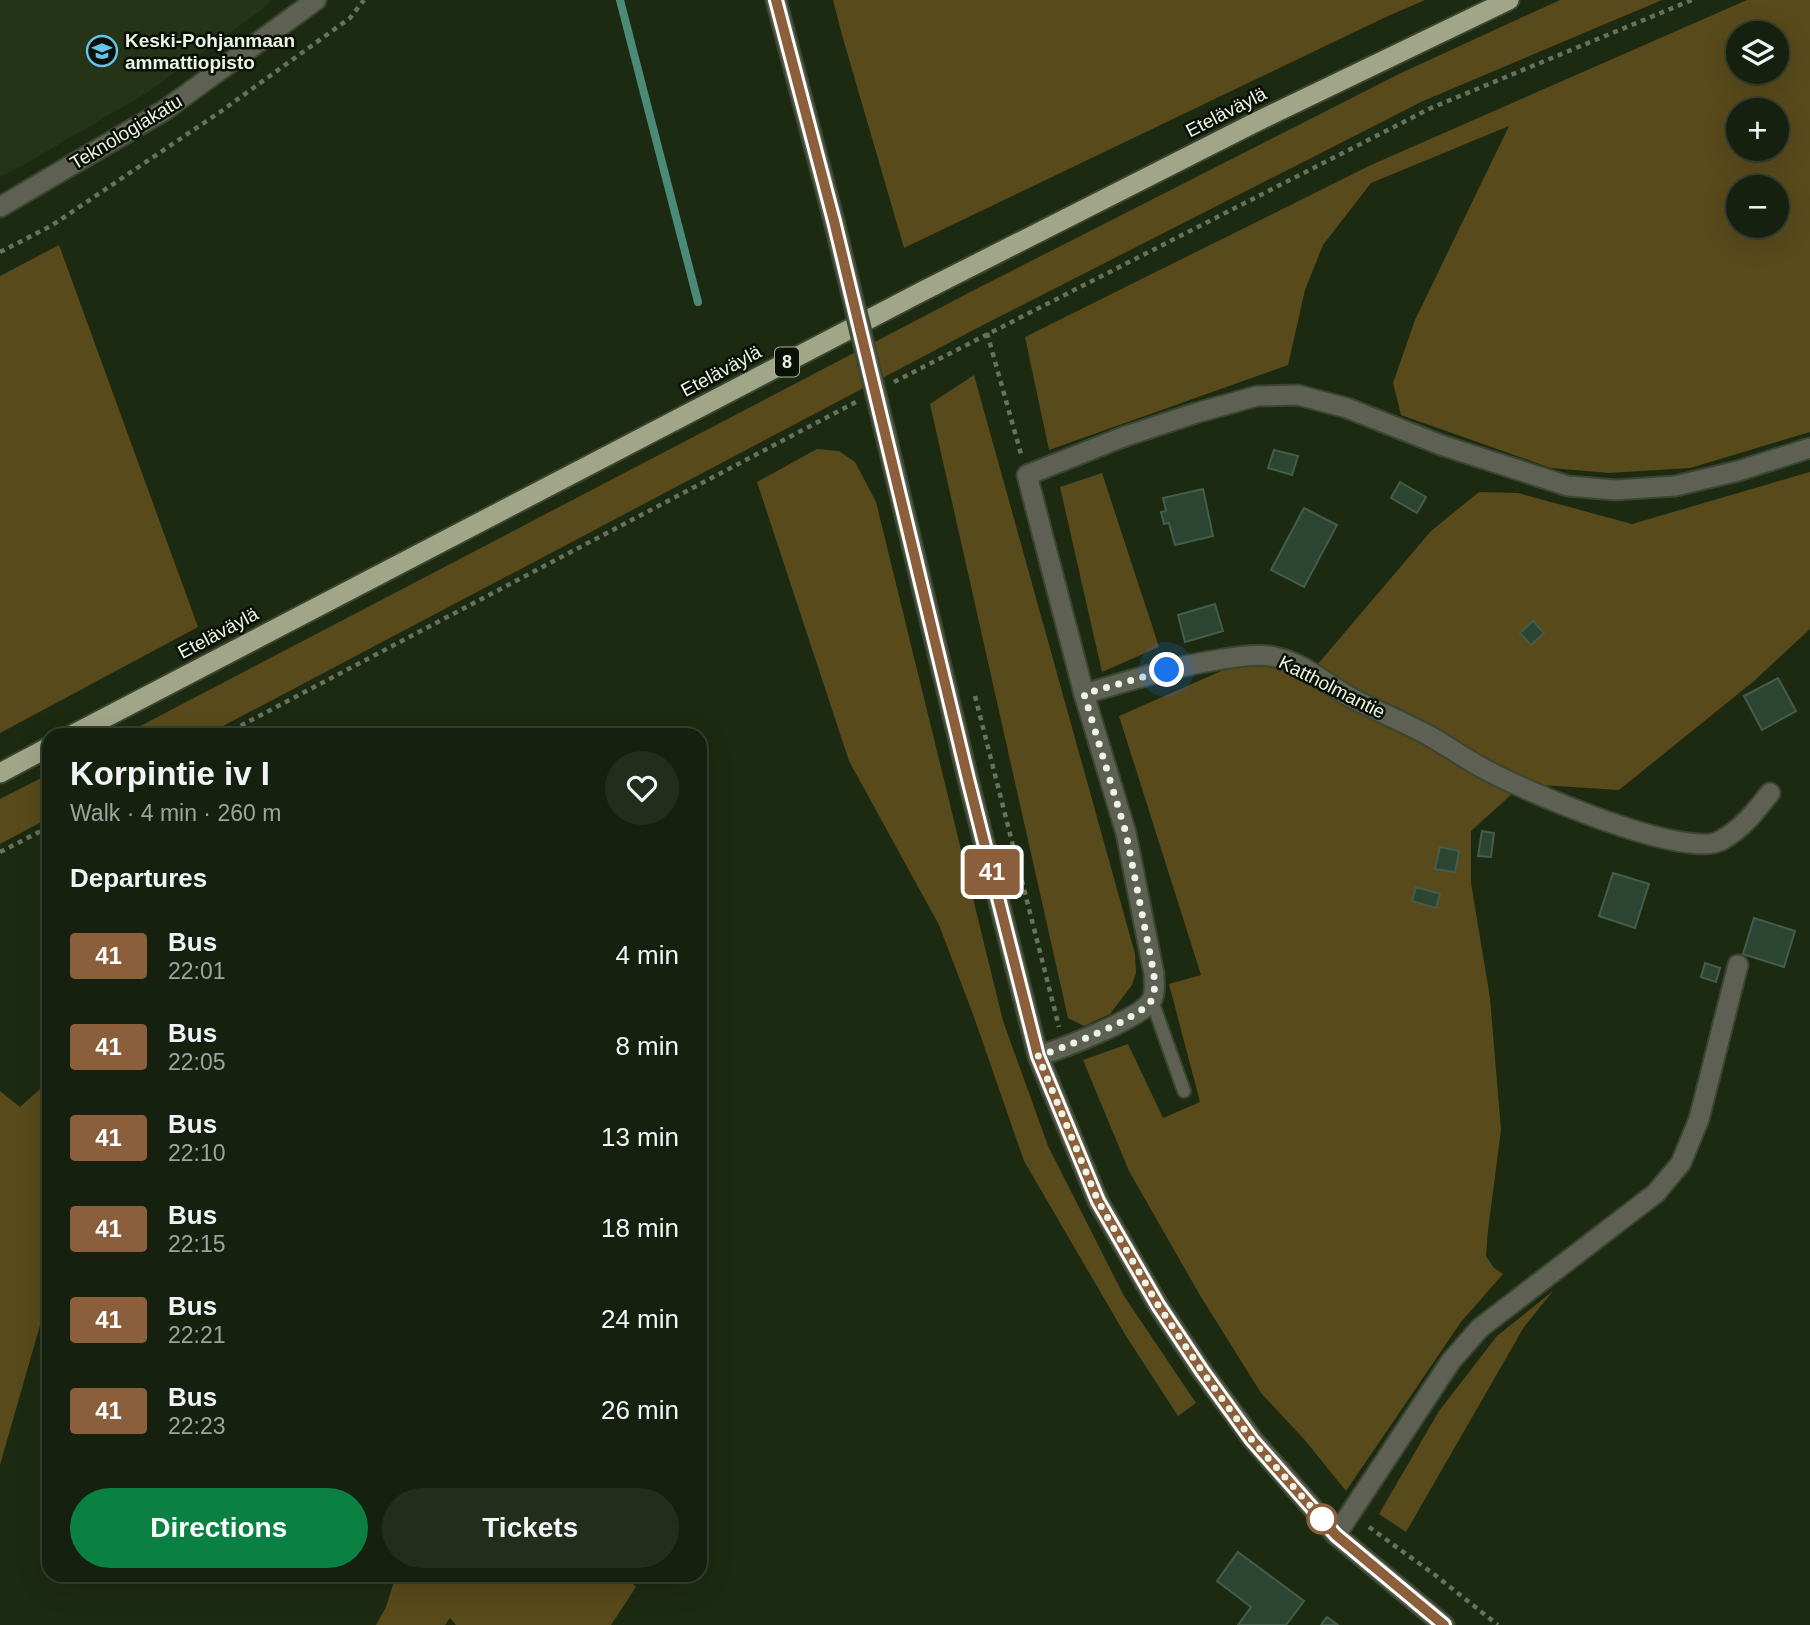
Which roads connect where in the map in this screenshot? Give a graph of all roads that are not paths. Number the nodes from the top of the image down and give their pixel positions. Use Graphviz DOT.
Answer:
graph roads {
  1 [pos="316,0"];
  2 [pos="776,0"];
  3 [pos="1509,0"];
  4 [pos="0,207"];
  5 [pos="1810,448"];
  6 [pos="1084,694"];
  7 [pos="85,728"];
  8 [pos="42,751"];
  9 [pos="0,772"];
  10 [pos="1770,793"];
  11 [pos="1738,965"];
  12 [pos="1152,1001"];
  13 [pos="1038,1056"];
  14 [pos="1184,1091"];
  15 [pos="1336,1535"];
  16 [pos="1444,1625"];
  1 -- 4 [label="street, Teknologiakatu"];
  2 -- 13 [label="street, bridge"];
  3 -- 7 [label="highway, Eteläväylä / 8"];
  5 -- 6 [label="street"];
  6 -- 10 [label="street, Kattholmantie"];
  6 -- 12 [label="street"];
  8 -- 9 [label="highway"];
  11 -- 15 [label="street"];
  12 -- 13 [label="street"];
  12 -- 14 [label="lane"];
  13 -- 15 [label="street"];
  15 -- 16 [label="street"];
}
